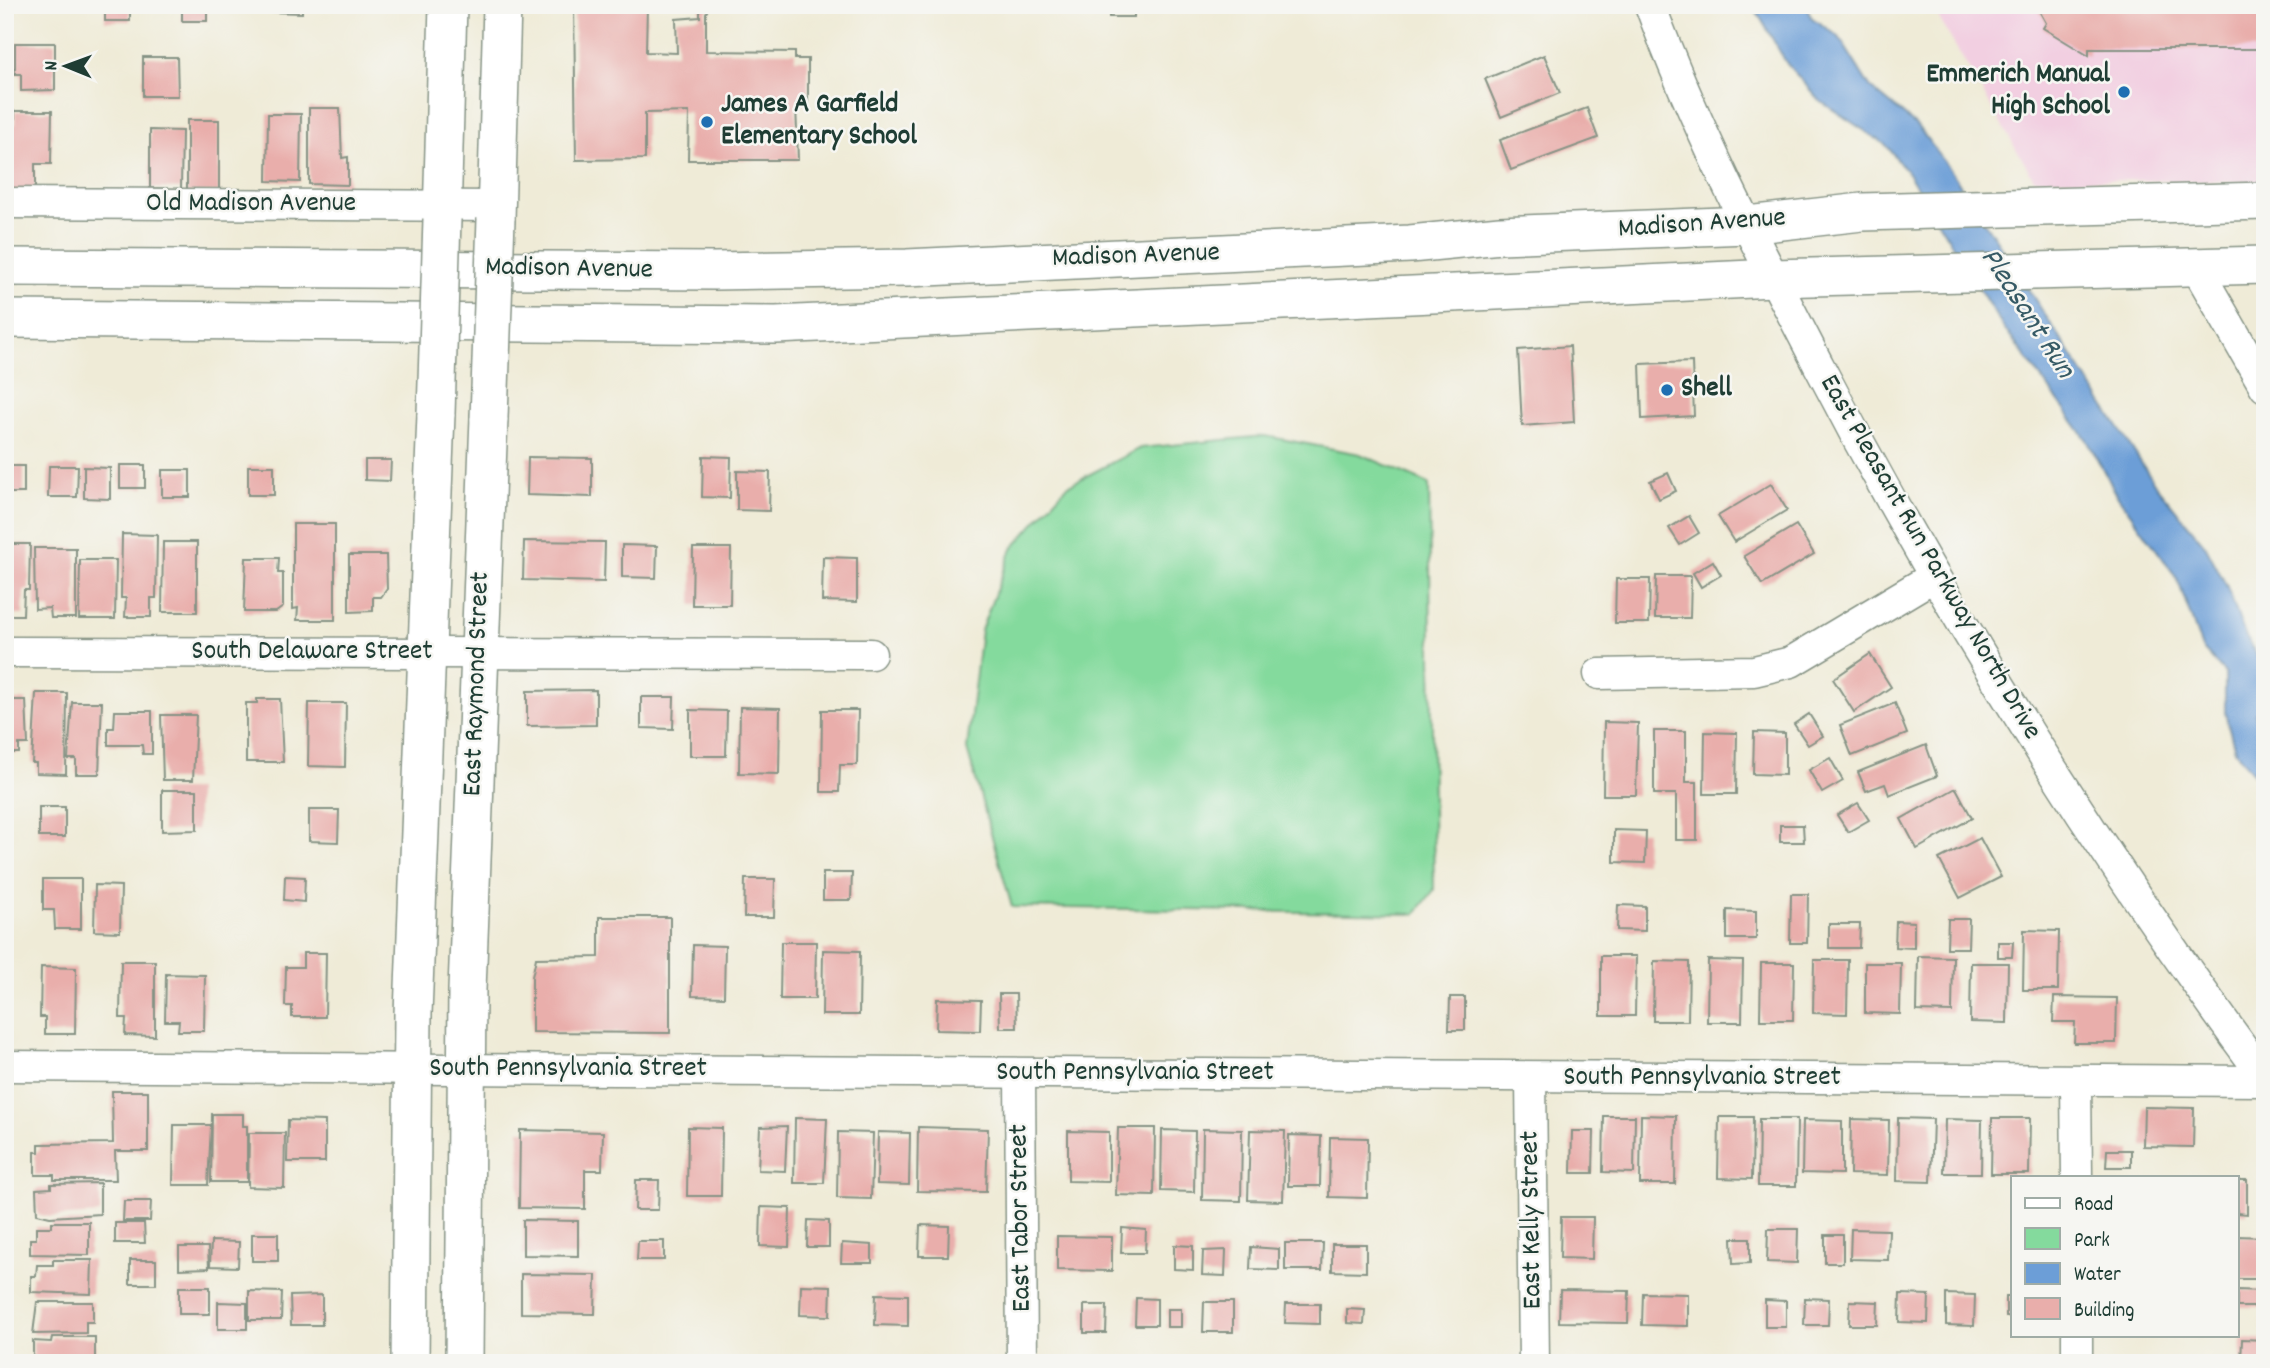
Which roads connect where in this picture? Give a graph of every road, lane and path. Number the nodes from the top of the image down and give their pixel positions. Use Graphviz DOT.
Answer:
graph roads {
  1 [pos="448,5"];
  2 [pos="502,5"];
  3 [pos="1650,5"];
  4 [pos="2265,201"];
  5 [pos="5,202"];
  6 [pos="442,212"];
  7 [pos="496,212"];
  8 [pos="1747,225"];
  9 [pos="2265,265"];
  10 [pos="5,267"];
  11 [pos="2196,267"];
  12 [pos="1773,278"];
  13 [pos="5,319"];
  14 [pos="2265,387"];
  15 [pos="1933,577"];
  16 [pos="5,652"];
  17 [pos="426,654"];
  18 [pos="480,654"];
  19 [pos="872,654"];
  20 [pos="1599,674"];
  21 [pos="5,1066"];
  22 [pos="412,1069"];
  23 [pos="465,1069"];
  24 [pos="1020,1074"];
  25 [pos="1531,1077"];
  26 [pos="2265,1079"];
  27 [pos="2076,1082"];
  28 [pos="2077,1176"];
  29 [pos="2077,1336"];
  30 [pos="410,1363"];
  31 [pos="464,1363"];
  32 [pos="1022,1363"];
  33 [pos="1534,1363"];
  34 [pos="2077,1363"];
  1 -- 6 [label="main road, East Raymond Street"];
  2 -- 7 [label="main road, East Raymond Street"];
  3 -- 8 [label="street, East Pleasant Run Parkway North Drive"];
  4 -- 8 [label="main road, Madison Avenue"];
  5 -- 6 [label="street, Old Madison Avenue"];
  6 -- 7 [label="street, Old Madison Avenue"];
  6 -- 17 [label="main road, East Raymond Street, bridge"];
  7 -- 18 [label="main road, East Raymond Street, bridge"];
  8 -- 10 [label="main road, Madison Avenue"];
  8 -- 12 [label="street, East Pleasant Run Parkway North Drive"];
  9 -- 11 [label="main road, Madison Avenue"];
  11 -- 12 [label="main road, Madison Avenue"];
  11 -- 14 [label="street"];
  12 -- 13 [label="main road, Madison Avenue"];
  12 -- 15 [label="street, East Pleasant Run Parkway North Drive"];
  15 -- 20 [label="street"];
  15 -- 26 [label="street, East Pleasant Run Parkway North Drive"];
  16 -- 17 [label="street, South Delaware Street"];
  17 -- 18 [label="street, South Delaware Street"];
  17 -- 22 [label="main road, East Raymond Street"];
  18 -- 19 [label="street, South Delaware Street"];
  18 -- 23 [label="main road, East Raymond Street"];
  21 -- 22 [label="street, South Pennsylvania Street"];
  22 -- 23 [label="street, South Pennsylvania Street"];
  22 -- 30 [label="main road, East Raymond Street"];
  23 -- 24 [label="street, South Pennsylvania Street"];
  23 -- 31 [label="main road, East Raymond Street"];
  24 -- 25 [label="street, South Pennsylvania Street"];
  24 -- 32 [label="street, East Tabor Street"];
  25 -- 27 [label="street, South Pennsylvania Street"];
  25 -- 33 [label="street, East Kelly Street"];
  26 -- 27 [label="street, South Pennsylvania Street"];
  27 -- 28 [label="street"];
  29 -- 34 [label="street"];
}
